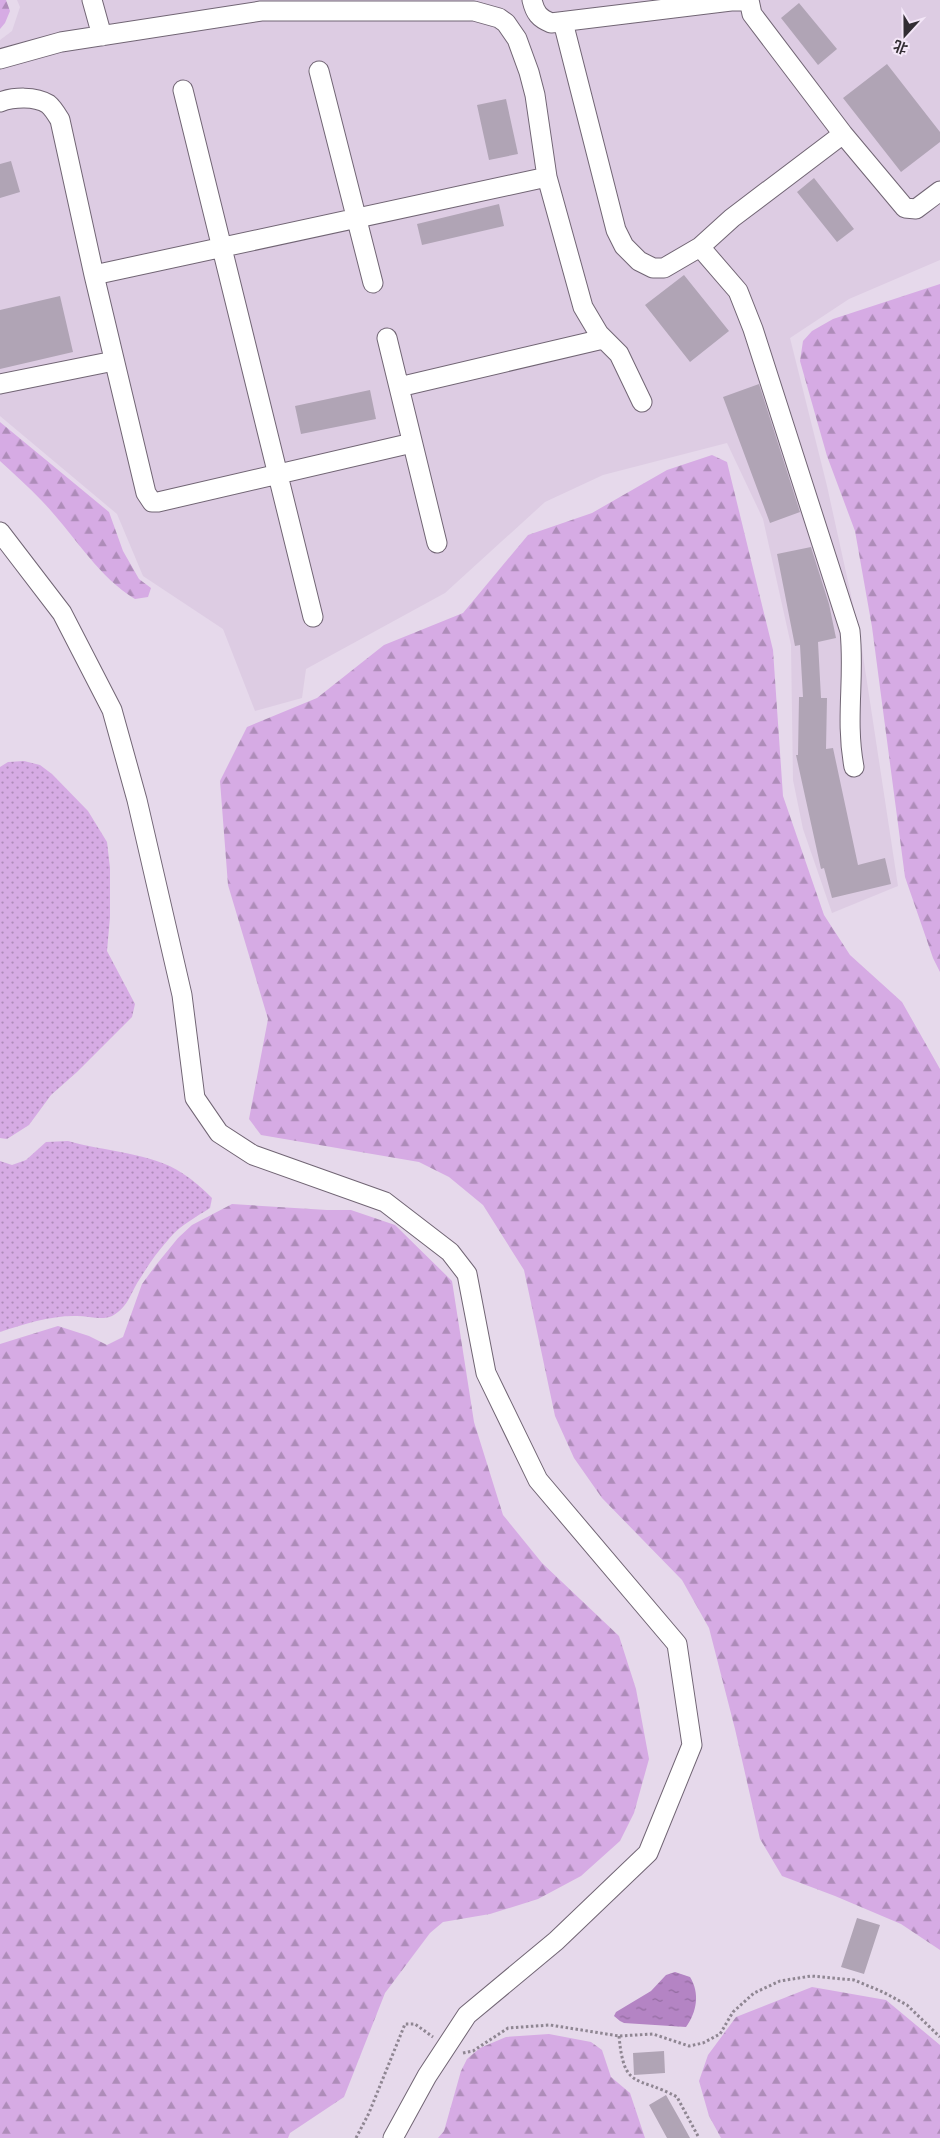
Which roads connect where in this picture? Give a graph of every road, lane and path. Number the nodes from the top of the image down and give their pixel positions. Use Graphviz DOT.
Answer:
graph roads {
  1 [pos="92,0"];
  2 [pos="532,0"];
  3 [pos="748,1"];
  4 [pos="563,22"];
  5 [pos="102,36"];
  6 [pos="0,59"];
  7 [pos="319,71"];
  8 [pos="183,90"];
  9 [pos="0,102"];
  10 [pos="843,134"];
  11 [pos="547,177"];
  12 [pos="940,191"];
  13 [pos="356,218"];
  14 [pos="222,247"];
  15 [pos="700,247"];
  16 [pos="94,275"];
  17 [pos="373,283"];
  18 [pos="386,338"];
  19 [pos="604,339"];
  20 [pos="114,360"];
  21 [pos="0,384"];
  22 [pos="399,387"];
  23 [pos="642,402"];
  24 [pos="412,443"];
  25 [pos="278,474"];
  26 [pos="0,532"];
  27 [pos="437,543"];
  28 [pos="313,617"];
  29 [pos="854,767"];
  30 [pos="940,2037"];
  31 [pos="393,2138"];
  32 [pos="699,2138"];
  1 -- 5 [label="street"];
  2 -- 4 [label="street"];
  3 -- 4 [label="street"];
  3 -- 10 [label="street"];
  4 -- 15 [label="street"];
  5 -- 6 [label="street"];
  5 -- 11 [label="street"];
  7 -- 13 [label="street"];
  8 -- 14 [label="street"];
  9 -- 16 [label="street"];
  10 -- 12 [label="street"];
  10 -- 15 [label="street"];
  11 -- 13 [label="street"];
  11 -- 19 [label="street"];
  13 -- 14 [label="street"];
  13 -- 17 [label="street"];
  14 -- 16 [label="street"];
  14 -- 25 [label="street"];
  15 -- 29 [label="street"];
  16 -- 20 [label="street"];
  18 -- 22 [label="street"];
  19 -- 22 [label="street"];
  19 -- 23 [label="street"];
  20 -- 21 [label="street"];
  20 -- 25 [label="street"];
  22 -- 24 [label="street"];
  24 -- 25 [label="street"];
  24 -- 27 [label="street"];
  25 -- 28 [label="street"];
  26 -- 31 [label="street"];
  30 -- 32 [label="path"];
}
